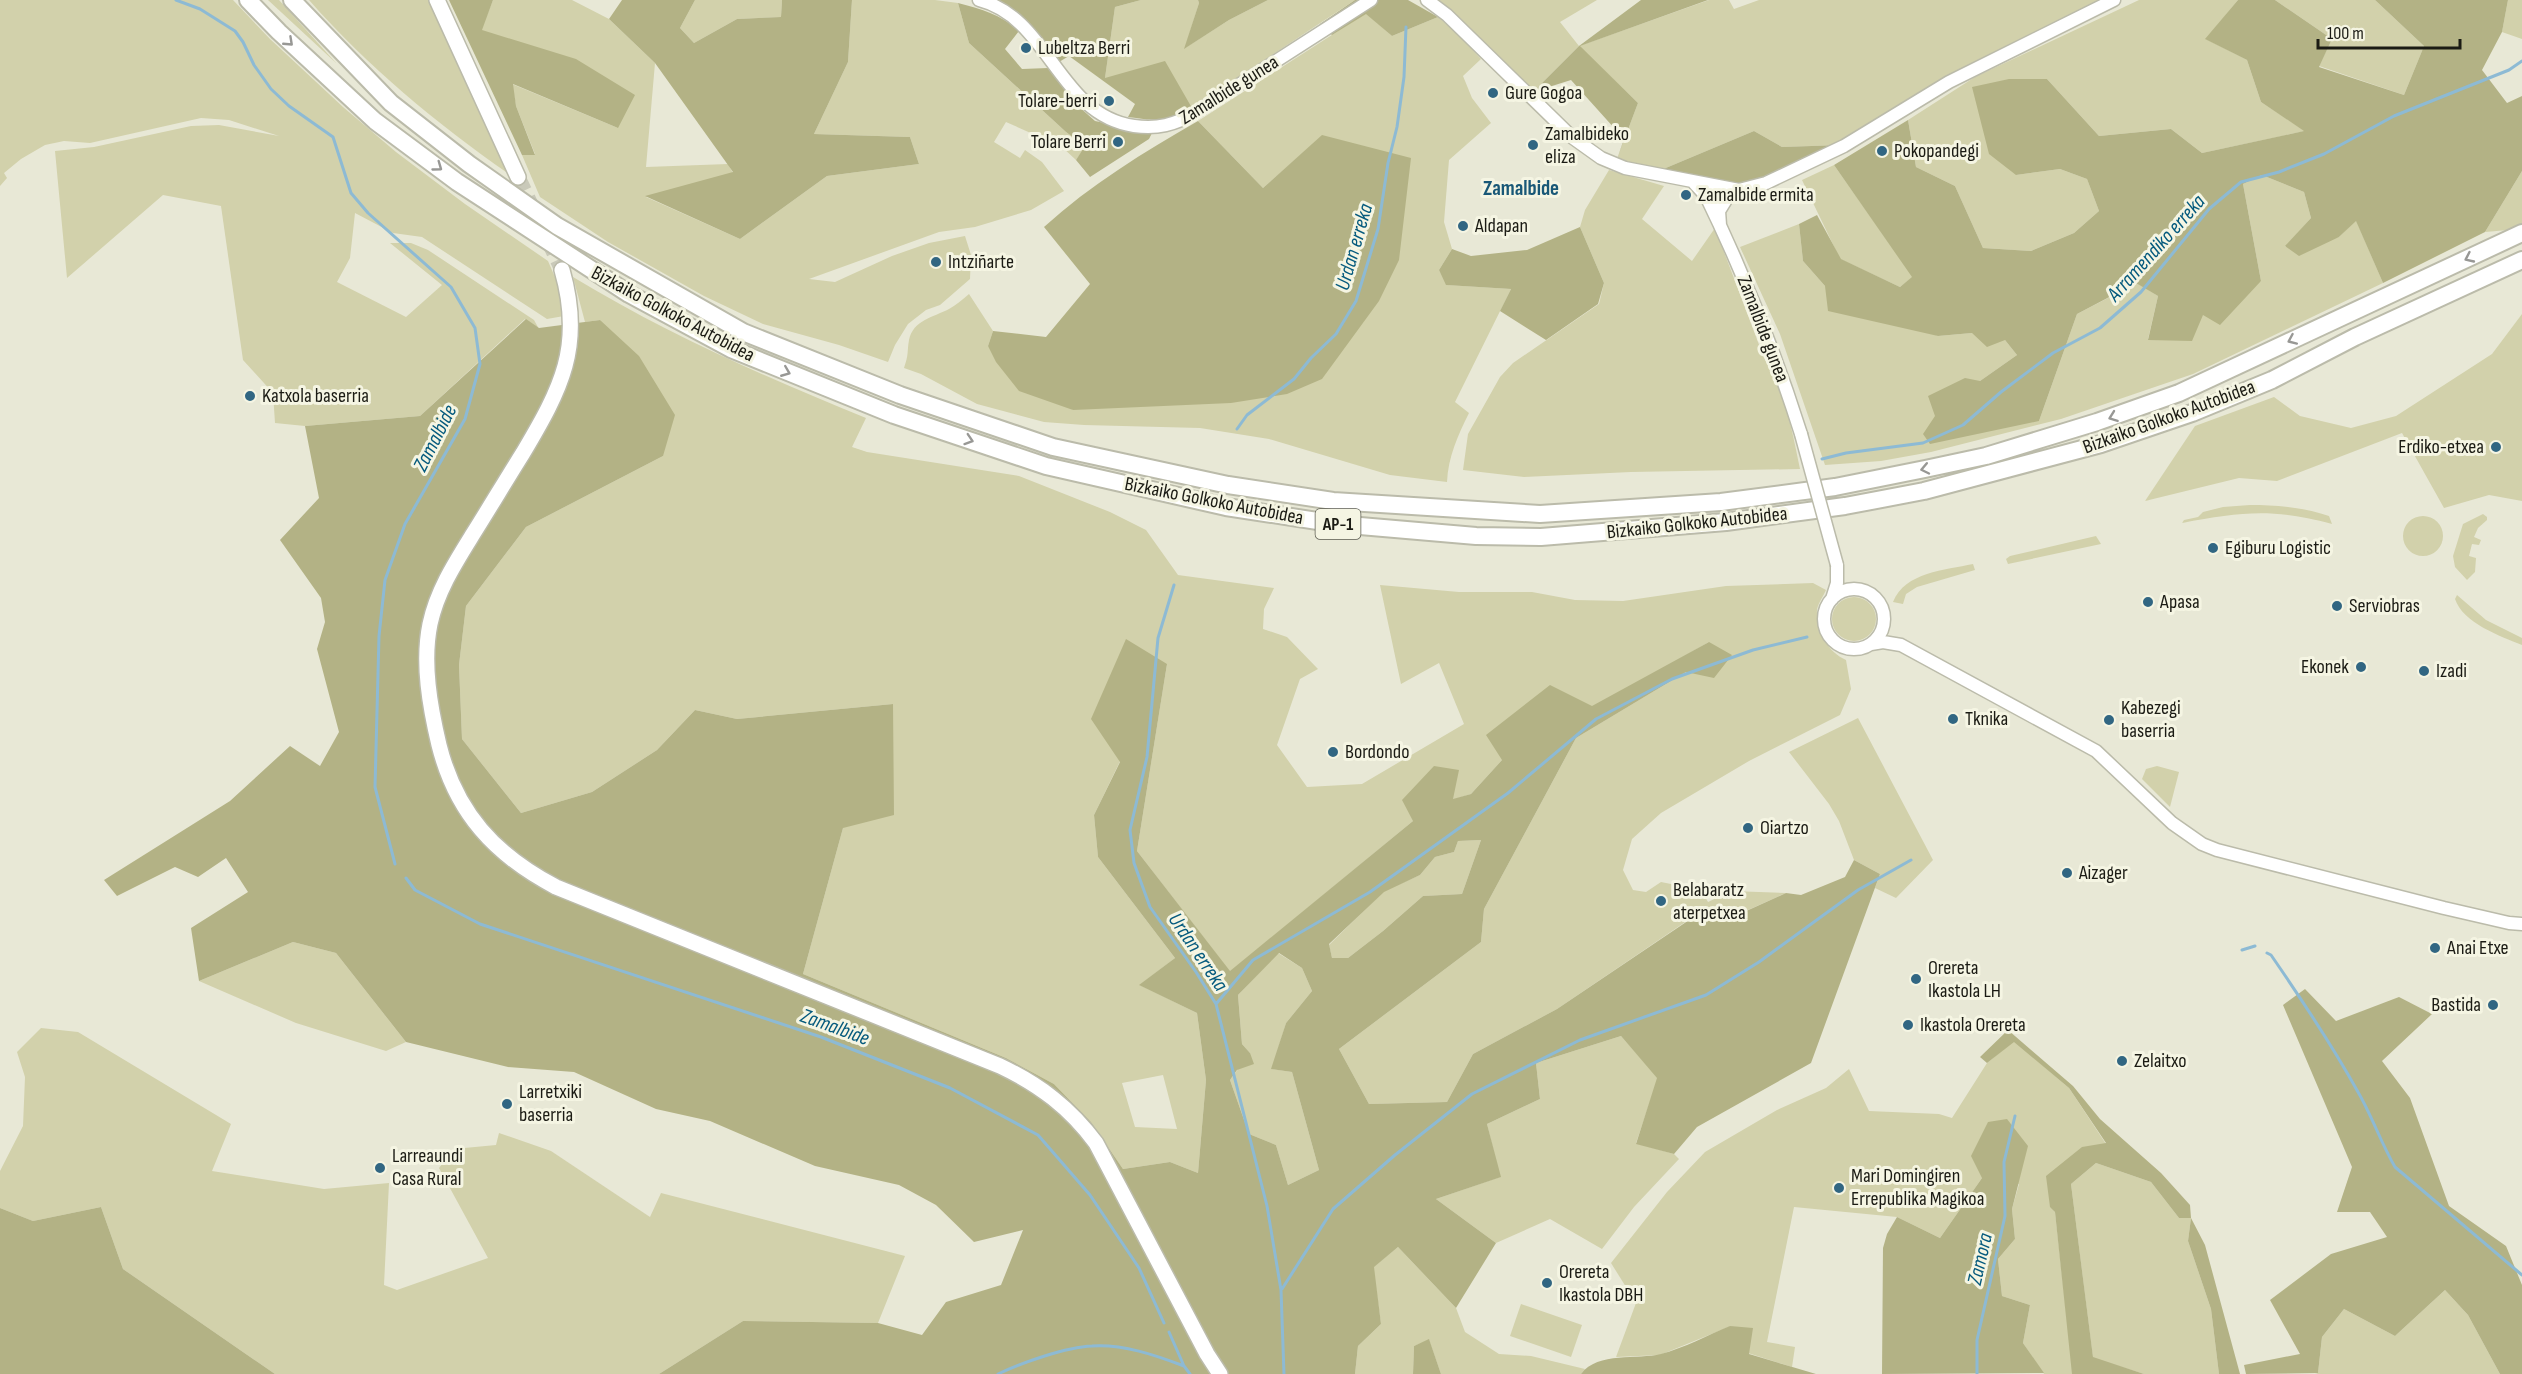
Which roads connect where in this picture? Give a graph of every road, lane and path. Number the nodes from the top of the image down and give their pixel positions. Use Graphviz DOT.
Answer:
graph roads {
  1 [pos="248,0"];
  2 [pos="291,0"];
  3 [pos="437,0"];
  4 [pos="979,0"];
  5 [pos="1371,0"];
  6 [pos="1427,0"];
  7 [pos="2114,0"];
  8 [pos="518,177"];
  9 [pos="1694,183"];
  10 [pos="1707,186"];
  11 [pos="1738,190"];
  12 [pos="1719,211"];
  13 [pos="1720,225"];
  14 [pos="2522,233"];
  15 [pos="2522,260"];
  16 [pos="562,270"];
  17 [pos="1837,565"];
  18 [pos="1861,590"];
  19 [pos="1831,600"];
  20 [pos="1884,620"];
  21 [pos="1871,644"];
  22 [pos="1906,648"];
  23 [pos="2522,924"];
  24 [pos="1220,1374"];
  1 -- 15 [label="highway, Bizkaiko Golkoko Autobidea / AP-1, one-way"];
  14 -- 2 [label="highway, Bizkaiko Golkoko Autobidea / AP-1, one-way"];
  3 -- 8 [label="main road"];
  4 -- 5 [label="street, Zamalbide gunea"];
  6 -- 9 [label="street"];
  7 -- 11 [label="street"];
  9 -- 10 [label="street"];
  9 -- 13 [label="street, Zamalbide gunea"];
  10 -- 11 [label="street"];
  10 -- 12 [label="street"];
  11 -- 12 [label="street"];
  12 -- 13 [label="street"];
  13 -- 17 [label="street, Zamalbide gunea, bridge"];
  16 -- 24 [label="main road"];
  17 -- 18 [label="street"];
  17 -- 19 [label="street"];
  18 -- 19 [label="street"];
  18 -- 20 [label="street"];
  19 -- 21 [label="street"];
  20 -- 21 [label="street"];
  20 -- 22 [label="street"];
  21 -- 22 [label="street"];
  22 -- 23 [label="street"];
}
